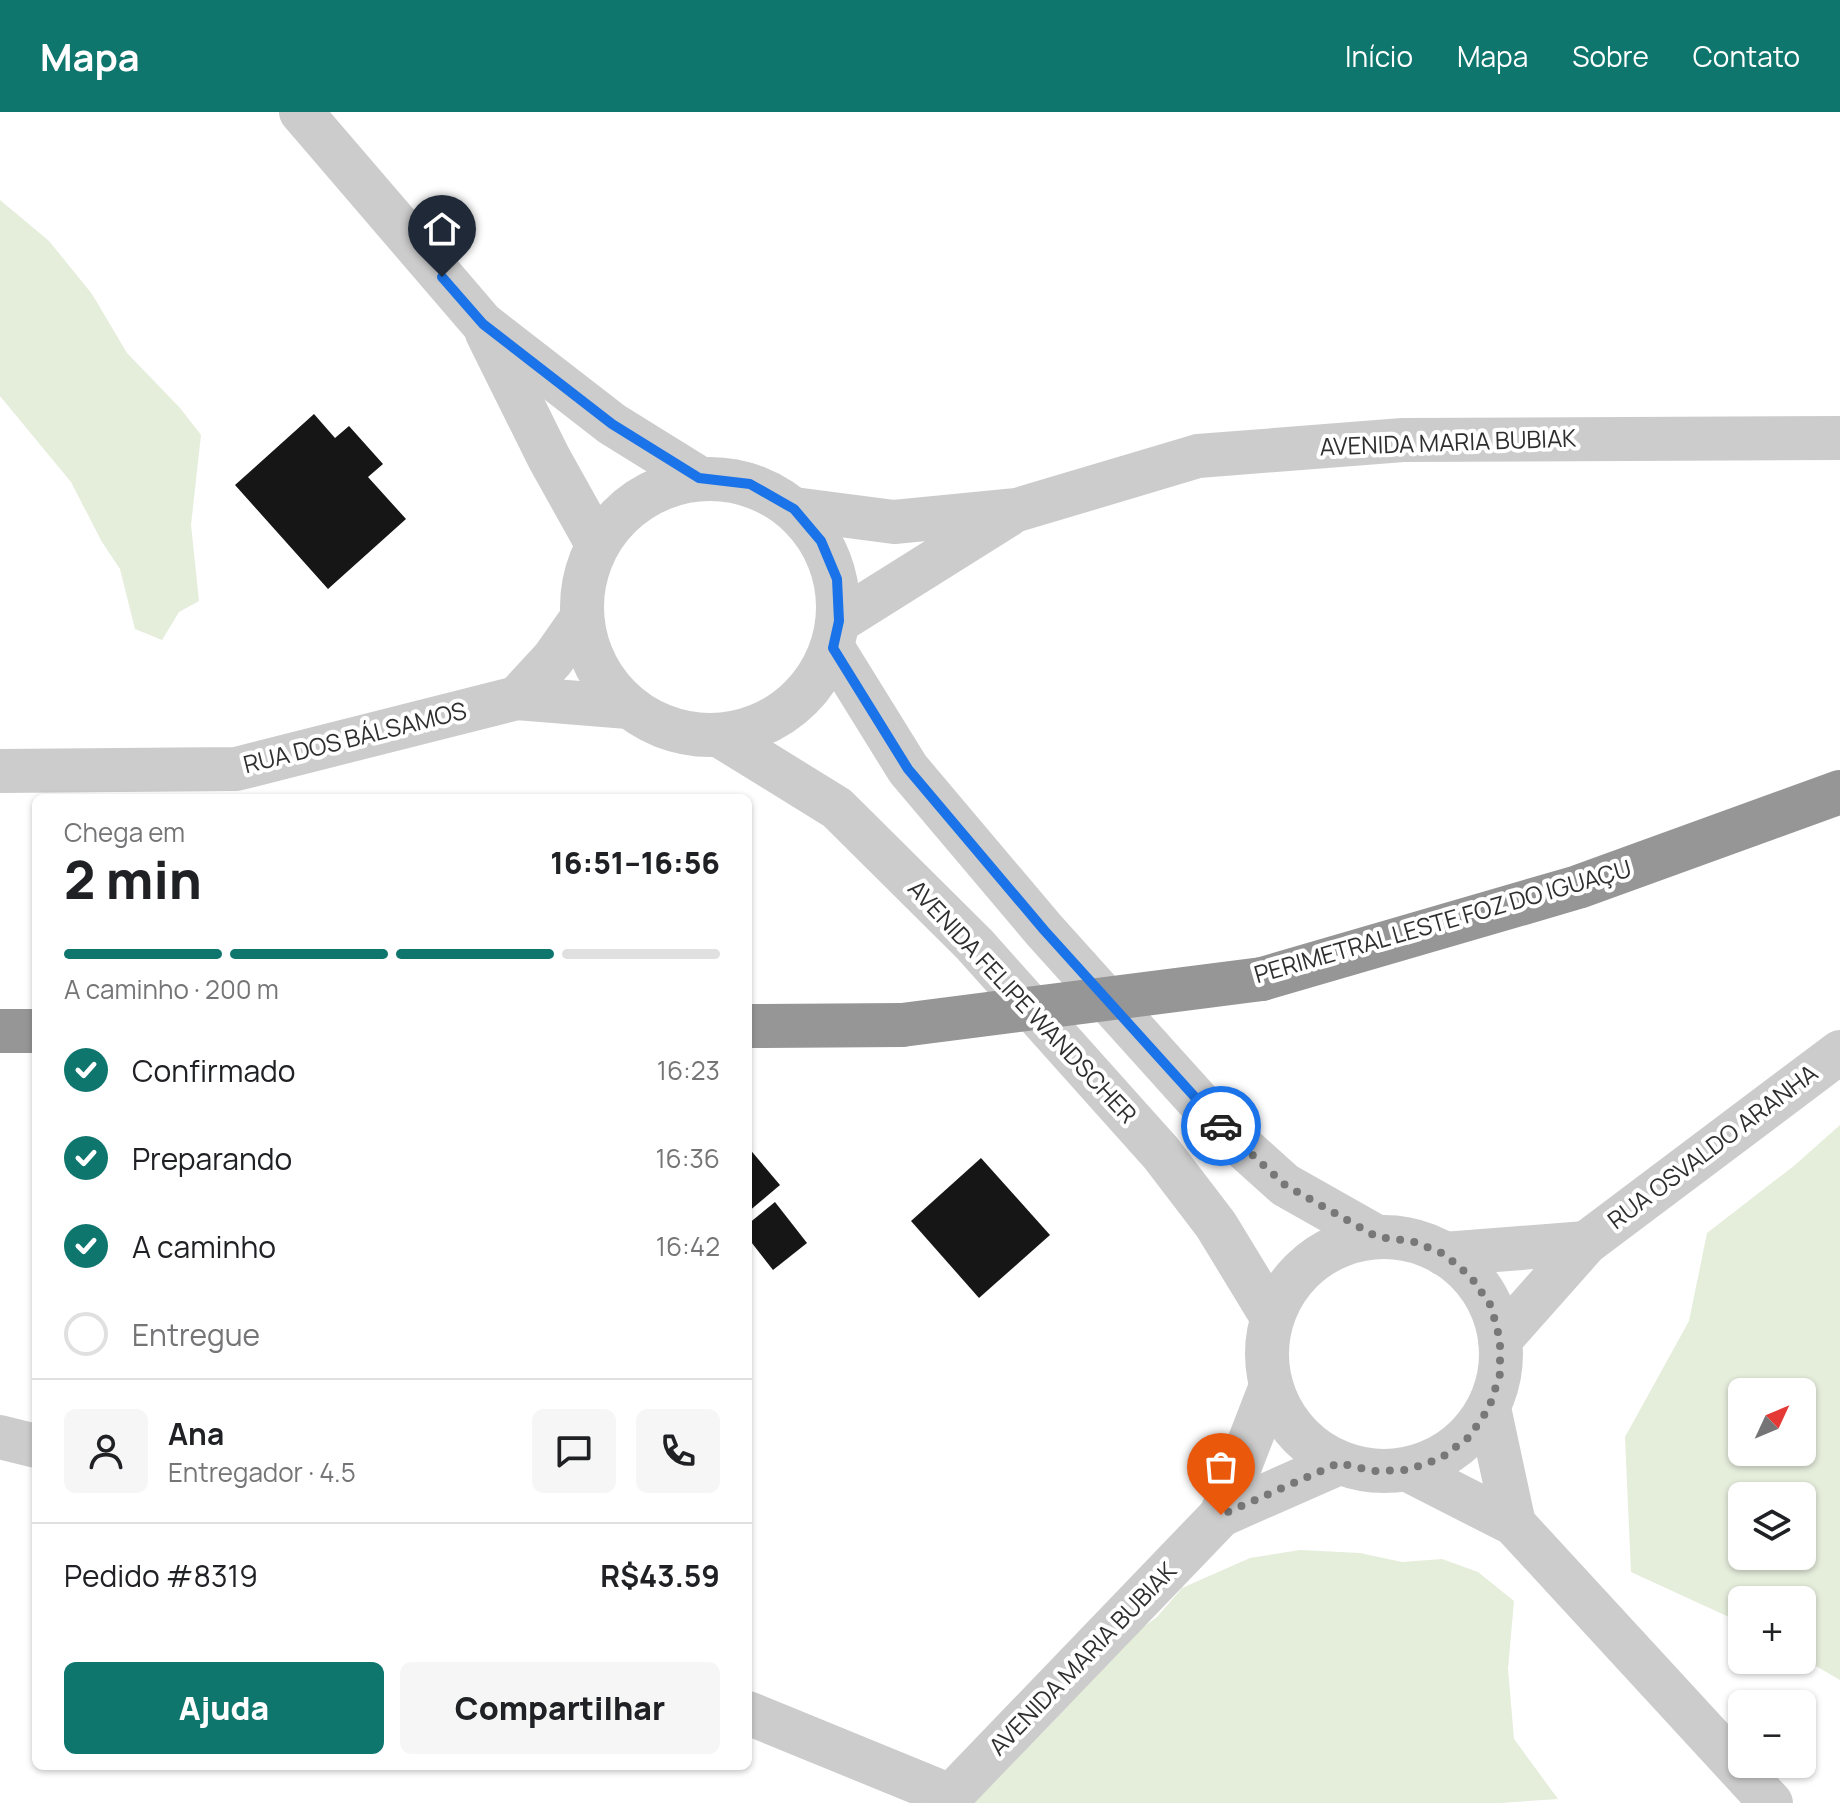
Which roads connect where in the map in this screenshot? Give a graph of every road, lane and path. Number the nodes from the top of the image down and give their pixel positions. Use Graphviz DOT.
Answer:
graph roads {
  1 [pos="301,112"];
  2 [pos="483,324"];
  3 [pos="1840,438"];
  4 [pos="699,478"];
  5 [pos="794,509"];
  6 [pos="1017,510"];
  7 [pos="597,544"];
  8 [pos="581,619"];
  9 [pos="836,634"];
  10 [pos="517,698"];
  11 [pos="628,707"];
  12 [pos="722,737"];
  13 [pos="0,771"];
  14 [pos="1840,792"];
  15 [pos="752,1026"];
  16 [pos="0,1031"];
  17 [pos="32,1031"];
  18 [pos="1840,1052"];
  19 [pos="1377,1237"];
  20 [pos="1586,1243"];
  21 [pos="1444,1254"];
  22 [pos="1272,1317"];
  23 [pos="1500,1340"];
  24 [pos="1271,1386"];
  25 [pos="1489,1408"];
  26 [pos="0,1437"];
  27 [pos="32,1445"];
  28 [pos="1339,1463"];
  29 [pos="1408,1470"];
  30 [pos="1221,1515"];
  31 [pos="1514,1524"];
  32 [pos="752,1715"];
  33 [pos="948,1800"];
  34 [pos="1771,1803"];
  1 -- 2 [label="street"];
  2 -- 4 [label="street"];
  2 -- 7 [label="street"];
  3 -- 6 [label="street, AVENIDA MARIA BUBIAK"];
  4 -- 5 [label="street"];
  4 -- 7 [label="street"];
  5 -- 6 [label="street, AVENIDA MARIA BUBIAK"];
  5 -- 9 [label="street"];
  6 -- 9 [label="street, AVENIDA MARIA BUBIAK"];
  7 -- 8 [label="street"];
  8 -- 10 [label="street"];
  8 -- 11 [label="street"];
  9 -- 12 [label="street"];
  9 -- 19 [label="street"];
  10 -- 11 [label="street, RUA DOS BÁLSAMOS"];
  10 -- 13 [label="street, RUA DOS BÁLSAMOS"];
  11 -- 12 [label="street"];
  12 -- 22 [label="street, AVENIDA FELIPE WANDSCHER"];
  14 -- 15 [label="highway, PERIMETRAL LESTE FOZ DO IGUAÇU, bridge"];
  16 -- 17 [label="highway"];
  18 -- 20 [label="street, RUA OSVALDO ARANHA"];
  19 -- 21 [label="street"];
  19 -- 22 [label="street"];
  20 -- 21 [label="street, RUA OSVALDO ARANHA"];
  20 -- 23 [label="street, RUA OSVALDO ARANHA"];
  21 -- 23 [label="street"];
  22 -- 24 [label="street"];
  23 -- 25 [label="street"];
  24 -- 28 [label="street"];
  24 -- 30 [label="street, AVENIDA MARIA BUBIAK"];
  25 -- 29 [label="street"];
  25 -- 31 [label="street"];
  26 -- 27 [label="street"];
  28 -- 29 [label="street"];
  28 -- 30 [label="street, AVENIDA MARIA BUBIAK"];
  29 -- 31 [label="street"];
  30 -- 33 [label="street, AVENIDA MARIA BUBIAK"];
  31 -- 34 [label="street"];
  32 -- 33 [label="street"];
}
